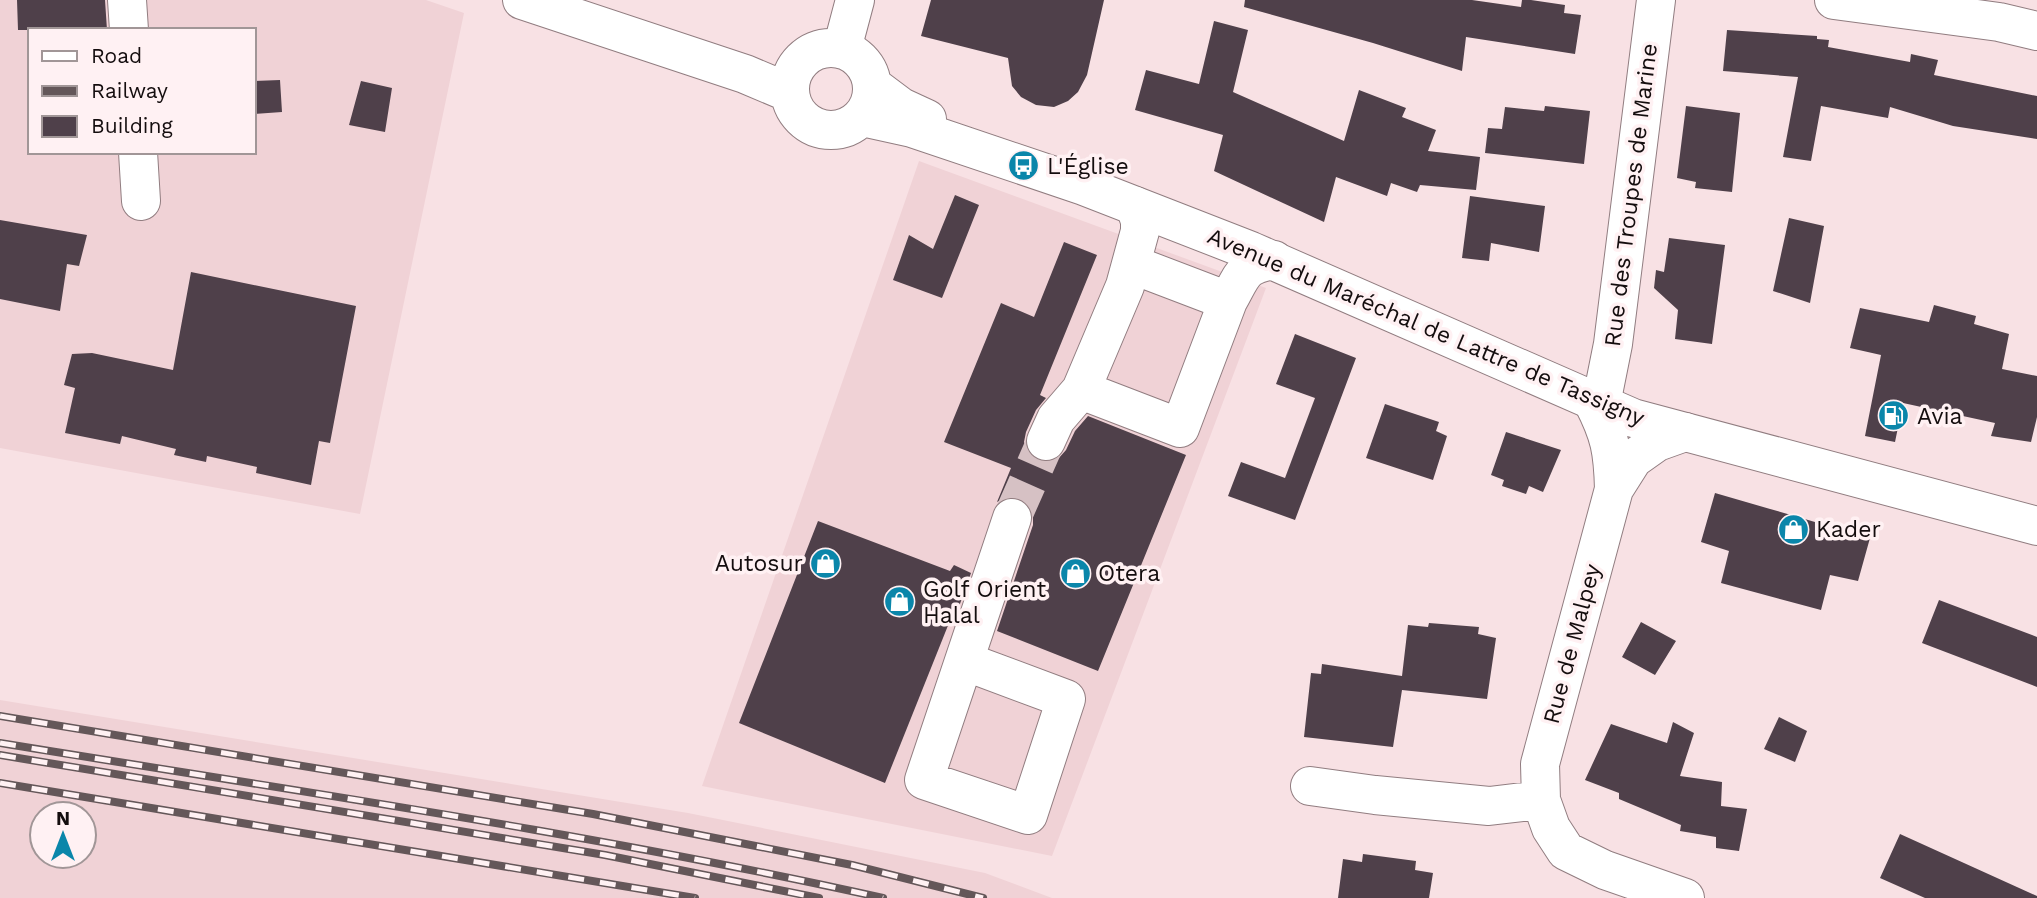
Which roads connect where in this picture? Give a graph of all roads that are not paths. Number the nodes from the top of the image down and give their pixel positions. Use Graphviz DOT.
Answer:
graph roads {
  1 [pos="127,0"];
  2 [pos="522,0"];
  3 [pos="566,0"];
  4 [pos="855,0"];
  5 [pos="1656,0"];
  6 [pos="1834,0"];
  7 [pos="129,28"];
  8 [pos="2037,31"];
  9 [pos="842,49"];
  10 [pos="794,78"];
  11 [pos="867,101"];
  12 [pos="138,154"];
  13 [pos="141,201"];
  14 [pos="1135,206"];
  15 [pos="1274,260"];
  16 [pos="1131,264"];
  17 [pos="1228,301"];
  18 [pos="1080,390"];
  19 [pos="1598,395"];
  20 [pos="1685,432"];
  21 [pos="1045,441"];
  22 [pos="1614,489"];
  23 [pos="2037,510"];
  24 [pos="1012,518"];
  25 [pos="2037,526"];
  26 [pos="964,661"];
  27 [pos="1310,786"];
  28 [pos="1541,800"];
  29 [pos="1685,898"];
  1 -- 7 [label="main road"];
  2 -- 10 [label="main road"];
  3 -- 10 [label="main road"];
  4 -- 9 [label="main road"];
  5 -- 19 [label="main road, Rue des Troupes de Marine"];
  6 -- 8 [label="main road"];
  9 -- 10 [label="main road"];
  9 -- 11 [label="main road"];
  10 -- 11 [label="main road"];
  11 -- 14 [label="main road, Avenue du Maréchal de Lattre de Tassigny"];
  11 -- 19 [label="main road, Avenue du Maréchal de Lattre de Tassigny"];
  12 -- 13 [label="main road"];
  14 -- 15 [label="main road, Avenue du Maréchal de Lattre de Tassigny"];
  14 -- 16 [label="main road"];
  15 -- 17 [label="main road"];
  15 -- 19 [label="main road, Avenue du Maréchal de Lattre de Tassigny"];
  16 -- 17 [label="main road"];
  16 -- 18 [label="main road"];
  17 -- 18 [label="main road"];
  18 -- 21 [label="main road"];
  19 -- 20 [label="main road, Avenue du Maréchal de Lattre de Tassigny"];
  19 -- 22 [label="main road, Rue de Malpey"];
  19 -- 23 [label="main road, Avenue du Maréchal de Lattre de Tassigny"];
  20 -- 22 [label="main road, Rue de Malpey"];
  20 -- 25 [label="main road, Avenue du Maréchal de Lattre de Tassigny"];
  22 -- 28 [label="main road, Rue de Malpey"];
  24 -- 26 [label="main road"];
  27 -- 28 [label="main road"];
  28 -- 29 [label="main road"];
}
